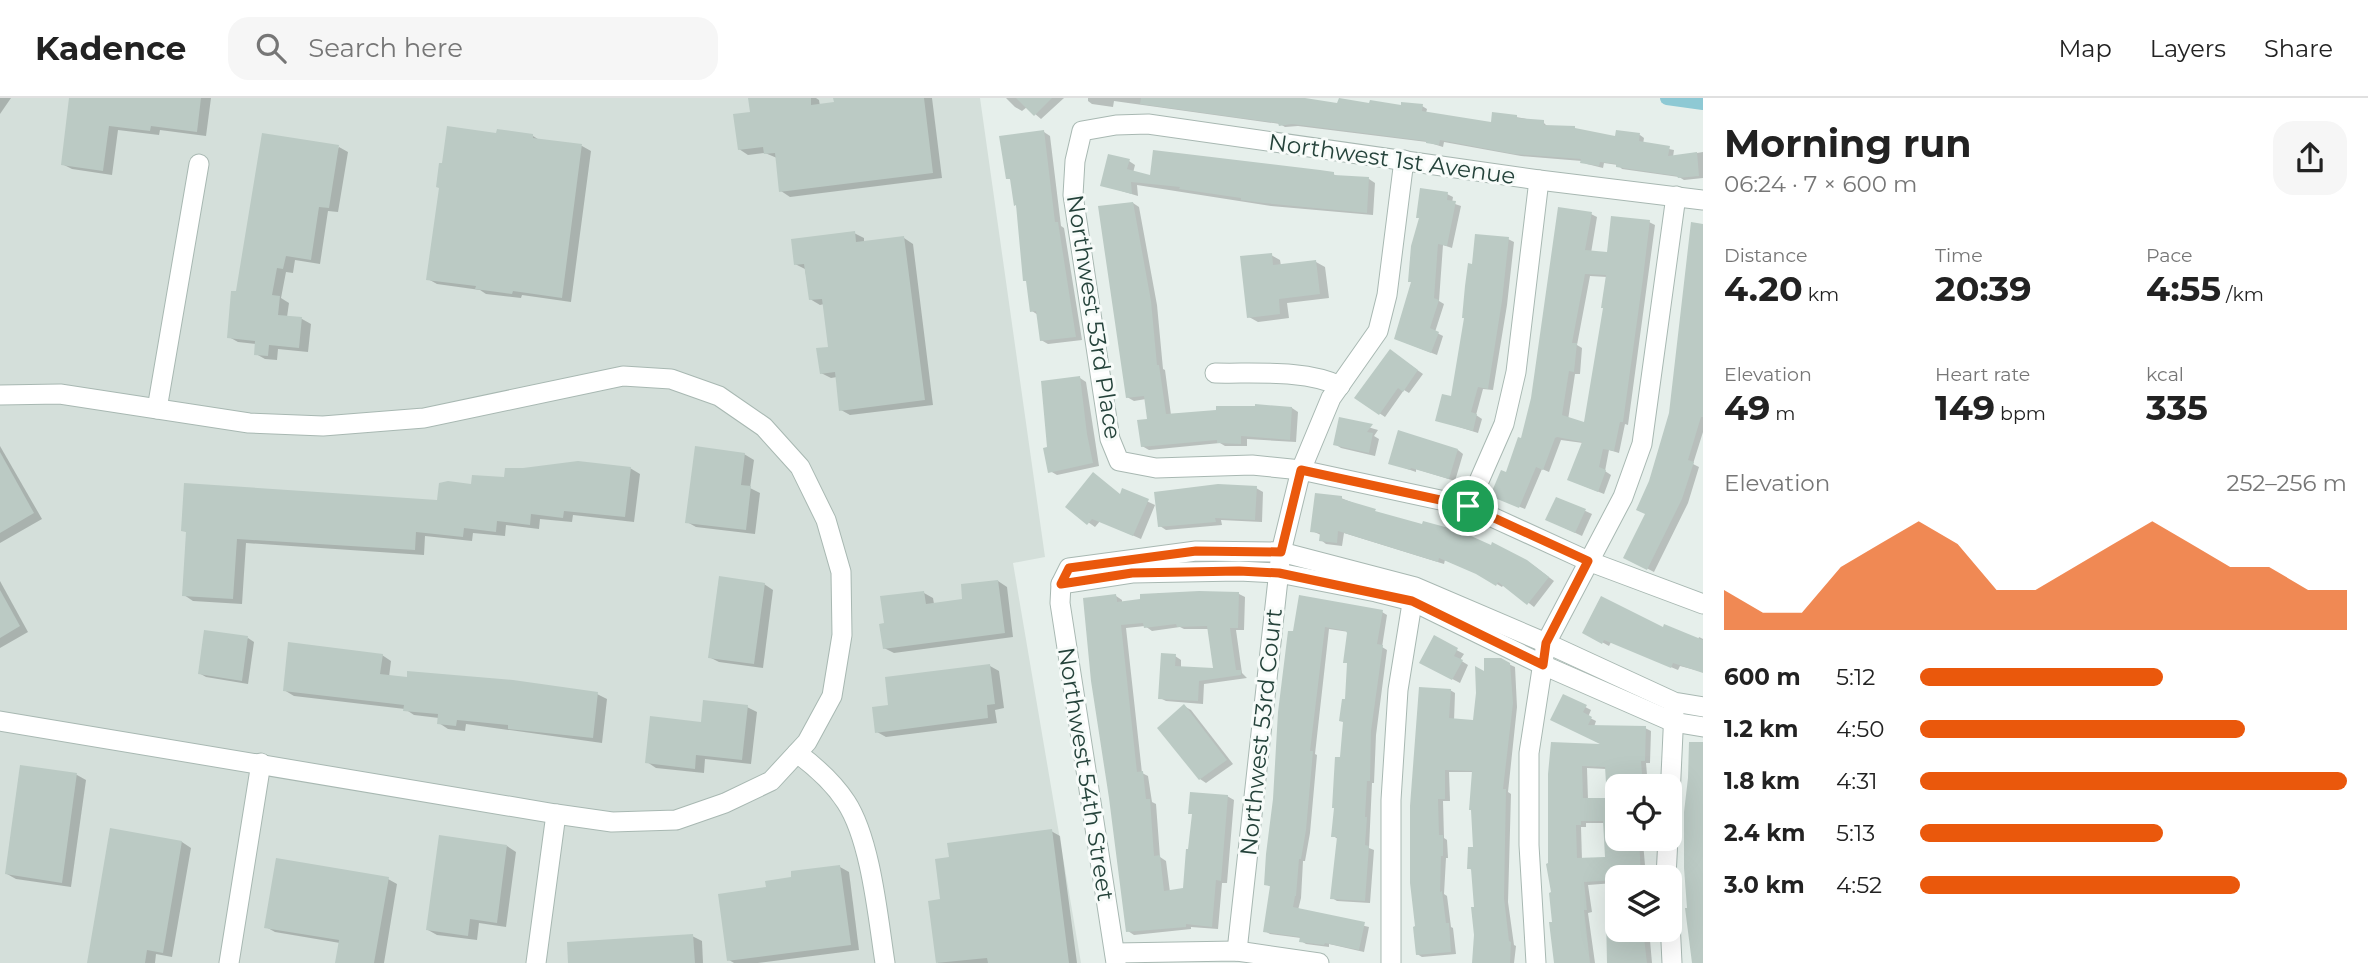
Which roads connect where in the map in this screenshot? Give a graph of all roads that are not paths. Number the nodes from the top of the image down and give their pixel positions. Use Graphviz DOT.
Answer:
graph roads {
  1 [pos="1082,131"];
  2 [pos="1404,160"];
  3 [pos="199,164"];
  4 [pos="1539,180"];
  5 [pos="1676,197"];
  6 [pos="1703,201"];
  7 [pos="1214,373"];
  8 [pos="1340,386"];
  9 [pos="0,395"];
  10 [pos="157,409"];
  11 [pos="1301,470"];
  12 [pos="1468,506"];
  13 [pos="1281,552"];
  14 [pos="1588,561"];
  15 [pos="1279,573"];
  16 [pos="1061,584"];
  17 [pos="1413,594"];
  18 [pos="1703,604"];
  19 [pos="1546,643"];
  20 [pos="1543,665"];
  21 [pos="1703,707"];
  22 [pos="1674,712"];
  23 [pos="0,721"];
  24 [pos="1703,727"];
  25 [pos="797,753"];
  26 [pos="261,763"];
  27 [pos="1671,774"];
  28 [pos="556,814"];
  29 [pos="1671,942"];
  30 [pos="1237,951"];
  31 [pos="1115,958"];
  32 [pos="229,963"];
  33 [pos="536,963"];
  34 [pos="885,963"];
  35 [pos="1319,963"];
  36 [pos="1391,963"];
  37 [pos="1536,963"];
  38 [pos="1672,963"];
  1 -- 2 [label="street, Northwest 1st Avenue"];
  1 -- 11 [label="street, Northwest 53rd Place"];
  2 -- 4 [label="street, Northwest 1st Avenue"];
  2 -- 8 [label="street, Northwest 53rd Court"];
  3 -- 10 [label="street"];
  4 -- 5 [label="street, Northwest 1st Avenue"];
  4 -- 12 [label="street"];
  5 -- 6 [label="street, Northwest 1st Avenue"];
  5 -- 14 [label="street"];
  7 -- 8 [label="street"];
  8 -- 11 [label="street, Northwest 53rd Court"];
  9 -- 10 [label="street"];
  10 -- 25 [label="street"];
  11 -- 12 [label="street"];
  11 -- 13 [label="street, Northwest 53rd Court"];
  12 -- 14 [label="street"];
  13 -- 15 [label="street, Northwest 53rd Court"];
  13 -- 16 [label="street"];
  13 -- 17 [label="street"];
  14 -- 18 [label="street"];
  14 -- 19 [label="street"];
  15 -- 16 [label="street"];
  15 -- 17 [label="street"];
  15 -- 30 [label="street, Northwest 53rd Court"];
  16 -- 31 [label="street, Northwest 54th Street"];
  17 -- 19 [label="street"];
  17 -- 20 [label="street"];
  17 -- 36 [label="street"];
  19 -- 20 [label="street"];
  19 -- 22 [label="street"];
  20 -- 22 [label="street"];
  20 -- 37 [label="street"];
  21 -- 22 [label="street"];
  22 -- 24 [label="street"];
  22 -- 27 [label="street"];
  23 -- 26 [label="street"];
  25 -- 28 [label="street"];
  25 -- 34 [label="street"];
  26 -- 28 [label="street"];
  26 -- 32 [label="street"];
  28 -- 33 [label="street"];
  29 -- 38 [label="street"];
  30 -- 31 [label="street"];
  30 -- 35 [label="street"];
}
